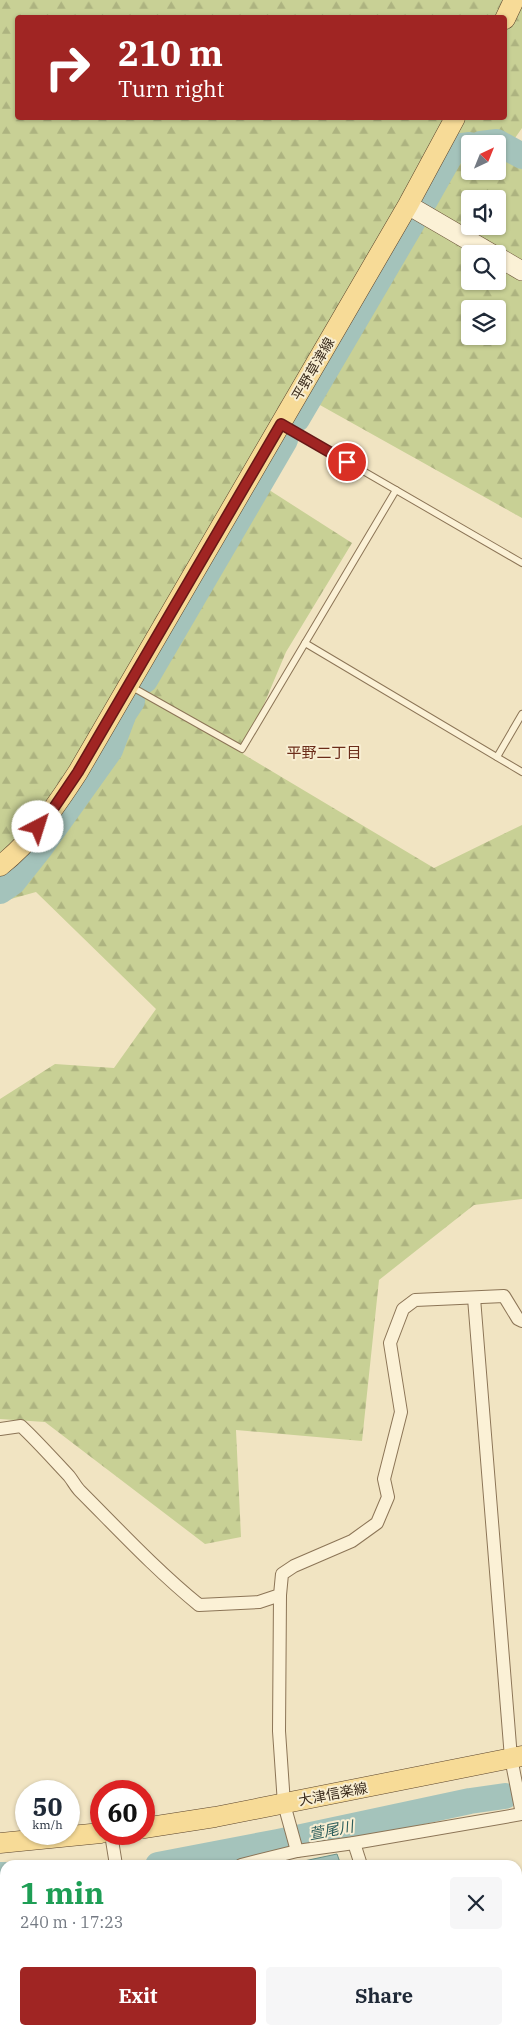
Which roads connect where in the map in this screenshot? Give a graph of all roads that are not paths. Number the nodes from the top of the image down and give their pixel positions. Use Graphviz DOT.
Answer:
graph roads {
  1 [pos="514,0"];
  2 [pos="507,15"];
  3 [pos="454,120"];
  4 [pos="408,206"];
  5 [pos="476,245"];
  6 [pos="506,262"];
  7 [pos="522,271"];
  8 [pos="281,424"];
  9 [pos="396,490"];
  10 [pos="522,563"];
  11 [pos="305,643"];
  12 [pos="129,685"];
  13 [pos="522,714"];
  14 [pos="497,757"];
  15 [pos="522,772"];
  16 [pos="0,866"];
  17 [pos="474,1298"];
  18 [pos="522,1321"];
  19 [pos="0,1430"];
  20 [pos="280,1595"];
  21 [pos="516,1762"];
  22 [pos="284,1804"];
  23 [pos="521,1811"];
  24 [pos="155,1826"];
  25 [pos="90,1840"];
  26 [pos="0,1843"];
  27 [pos="354,1843"];
  28 [pos="109,1845"];
  29 [pos="297,1850"];
  30 [pos="114,1860"];
  31 [pos="260,1860"];
  32 [pos="359,1860"];
  1 -- 2 [label="main road"];
  3 -- 4 [label="main road, 平野草津線"];
  4 -- 5 [label="street"];
  4 -- 8 [label="main road, 平野草津線"];
  6 -- 7 [label="street"];
  8 -- 9 [label="lane"];
  8 -- 12 [label="main road, 平野草津線"];
  9 -- 10 [label="lane"];
  9 -- 11 [label="lane"];
  11 -- 12 [label="lane"];
  11 -- 14 [label="lane"];
  12 -- 16 [label="main road, 平野草津線"];
  13 -- 14 [label="lane"];
  14 -- 15 [label="lane"];
  17 -- 18 [label="street"];
  17 -- 20 [label="street"];
  17 -- 21 [label="street"];
  19 -- 20 [label="street"];
  20 -- 22 [label="street"];
  21 -- 22 [label="main road, 大津信楽線"];
  21 -- 23 [label="street"];
  22 -- 24 [label="main road, 大津信楽線"];
  22 -- 29 [label="street"];
  23 -- 27 [label="street"];
  25 -- 26 [label="main road"];
  27 -- 29 [label="street"];
  27 -- 32 [label="street"];
  28 -- 30 [label="street"];
  29 -- 31 [label="street"];
}
